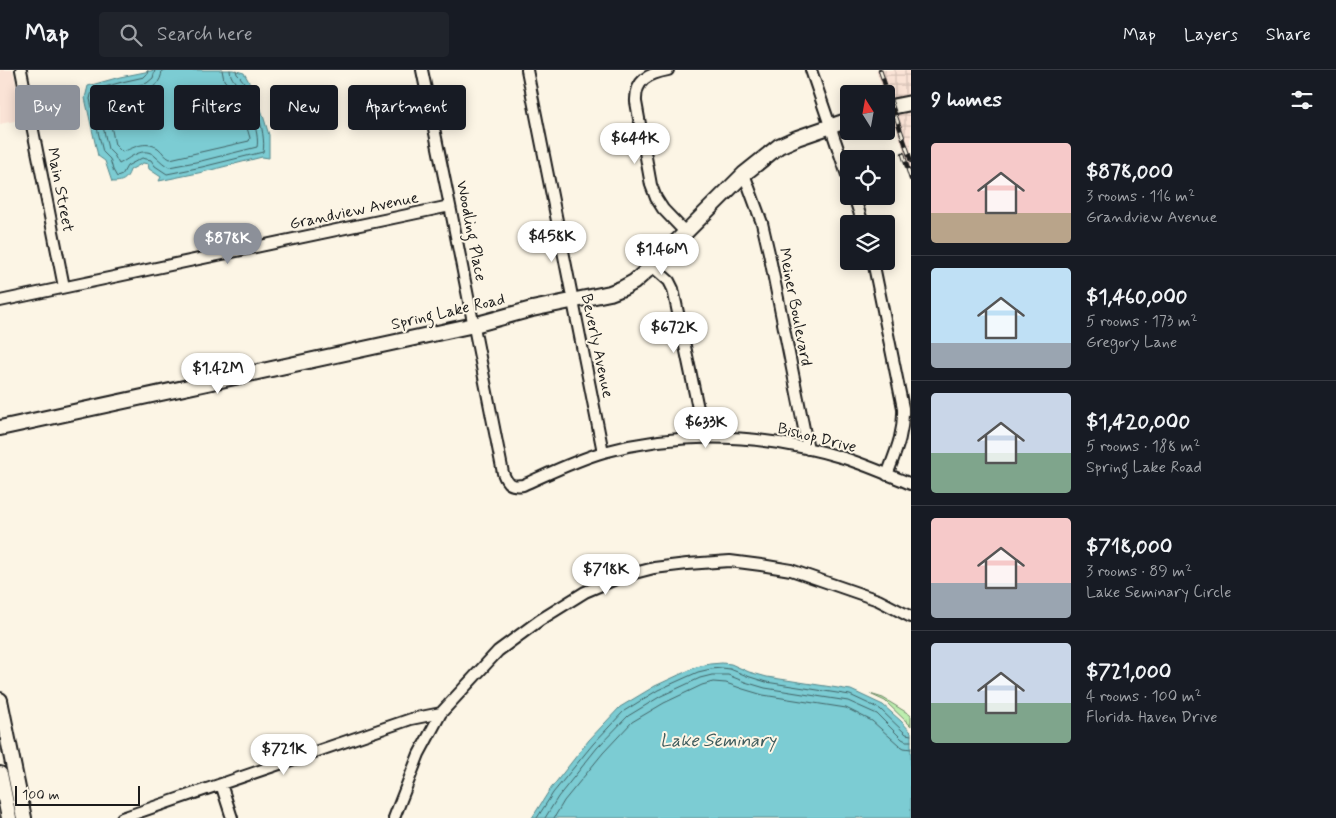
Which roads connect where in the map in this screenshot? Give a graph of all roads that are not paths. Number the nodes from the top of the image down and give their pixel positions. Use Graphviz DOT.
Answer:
graph roads {
  1 [pos="20,70"];
  2 [pos="422,70"];
  3 [pos="527,70"];
  4 [pos="668,70"];
  5 [pos="811,70"];
  6 [pos="911,104"];
  7 [pos="895,107"];
  8 [pos="840,123"];
  9 [pos="831,126"];
  10 [pos="840,154"];
  11 [pos="744,174"];
  12 [pos="450,206"];
  13 [pos="685,232"];
  14 [pos="652,266"];
  15 [pos="875,270"];
  16 [pos="64,287"];
  17 [pos="572,300"];
  18 [pos="0,301"];
  19 [pos="474,325"];
  20 [pos="0,428"];
  21 [pos="704,437"];
  22 [pos="808,448"];
  23 [pos="603,452"];
  24 [pos="887,475"];
  25 [pos="911,484"];
  26 [pos="510,485"];
  27 [pos="911,616"];
  28 [pos="0,700"];
  29 [pos="441,713"];
  30 [pos="0,774"];
  31 [pos="221,784"];
  32 [pos="9,818"];
  33 [pos="24,818"];
  34 [pos="122,818"];
  35 [pos="232,818"];
  36 [pos="394,818"];
  1 -- 16 [label="street, Main Street"];
  2 -- 12 [label="street, Woodling Place"];
  3 -- 17 [label="street, Beverly Avenue"];
  4 -- 13 [label="street"];
  5 -- 9 [label="street"];
  6 -- 7 [label="street"];
  8 -- 9 [label="street, Spring Lake Road"];
  9 -- 10 [label="street"];
  9 -- 11 [label="street, Spring Lake Road"];
  11 -- 13 [label="street, Spring Lake Road"];
  11 -- 22 [label="street, Meiner Boulevard"];
  12 -- 16 [label="street, Grandview Avenue"];
  12 -- 19 [label="street, Woodling Place"];
  13 -- 14 [label="street, Spring Lake Road"];
  14 -- 17 [label="street, Spring Lake Road"];
  14 -- 21 [label="street"];
  15 -- 24 [label="street"];
  16 -- 18 [label="street, Grandview Avenue"];
  17 -- 19 [label="street, Spring Lake Road"];
  17 -- 23 [label="street, Beverly Avenue"];
  19 -- 20 [label="street, Spring Lake Road"];
  19 -- 26 [label="street, Woodling Place"];
  21 -- 22 [label="street, Bishop Drive"];
  21 -- 23 [label="street, Bishop Drive"];
  22 -- 24 [label="street, Bishop Drive"];
  23 -- 26 [label="street, Bishop Drive"];
  24 -- 25 [label="street, Bishop Drive"];
  27 -- 29 [label="street"];
  28 -- 33 [label="street"];
  29 -- 31 [label="street"];
  29 -- 36 [label="street"];
  30 -- 32 [label="street"];
  31 -- 34 [label="street"];
  31 -- 35 [label="street"];
}
